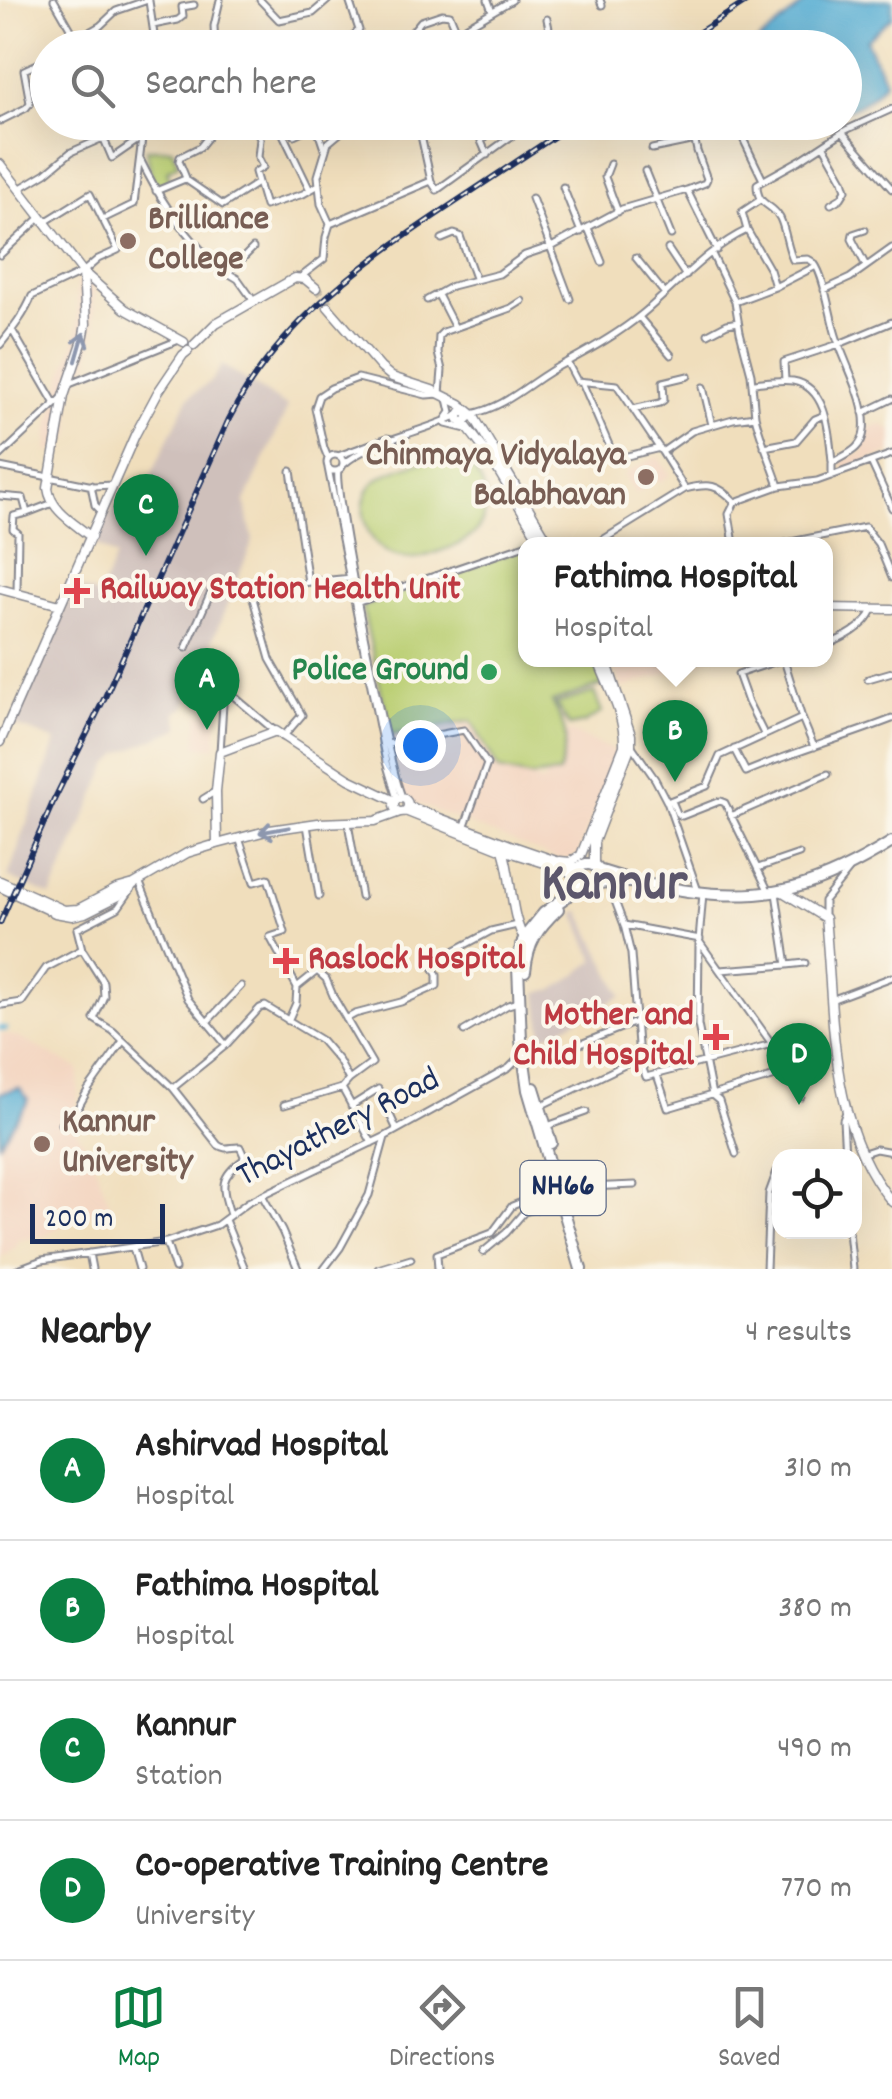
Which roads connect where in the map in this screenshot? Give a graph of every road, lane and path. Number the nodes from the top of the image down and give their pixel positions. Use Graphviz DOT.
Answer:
graph roads {
  1 [pos="54,0"];
  2 [pos="148,0"];
  3 [pos="220,0"];
  4 [pos="260,0"];
  5 [pos="328,0"];
  6 [pos="349,0"];
  7 [pos="488,0"];
  8 [pos="512,0"];
  9 [pos="194,5"];
  10 [pos="492,12"];
  11 [pos="547,18"];
  12 [pos="152,25"];
  13 [pos="72,30"];
  14 [pos="93,30"];
  15 [pos="153,30"];
  16 [pos="214,30"];
  17 [pos="358,30"];
  18 [pos="413,30"];
  19 [pos="456,30"];
  20 [pos="460,30"];
  21 [pos="549,30"];
  22 [pos="30,67"];
  23 [pos="30,103"];
  24 [pos="30,103"];
  25 [pos="892,109"];
  26 [pos="0,121"];
  27 [pos="862,124"];
  28 [pos="93,140"];
  29 [pos="104,140"];
  30 [pos="138,140"];
  31 [pos="141,140"];
  32 [pos="206,140"];
  33 [pos="260,140"];
  34 [pos="286,140"];
  35 [pos="321,140"];
  36 [pos="330,140"];
  37 [pos="422,140"];
  38 [pos="482,140"];
  39 [pos="507,140"];
  40 [pos="695,140"];
  41 [pos="744,140"];
  42 [pos="833,140"];
  43 [pos="849,140"];
  44 [pos="824,146"];
  45 [pos="324,149"];
  46 [pos="652,149"];
  47 [pos="487,155"];
  48 [pos="140,159"];
  49 [pos="610,164"];
  50 [pos="1,168"];
  51 [pos="645,171"];
  52 [pos="186,180"];
  53 [pos="431,180"];
  54 [pos="763,180"];
  55 [pos="257,183"];
  56 [pos="318,185"];
  57 [pos="562,187"];
  58 [pos="892,188"];
  59 [pos="20,189"];
  60 [pos="310,190"];
  61 [pos="687,190"];
  62 [pos="156,191"];
  63 [pos="532,198"];
  64 [pos="655,199"];
  65 [pos="760,200"];
  66 [pos="831,204"];
  67 [pos="618,212"];
  68 [pos="43,219"];
  69 [pos="103,219"];
  70 [pos="330,224"];
  71 [pos="588,228"];
  72 [pos="747,230"];
  73 [pos="865,230"];
  74 [pos="581,232"];
  75 [pos="670,235"];
  76 [pos="442,239"];
  77 [pos="550,247"];
  78 [pos="253,248"];
  79 [pos="892,248"];
  80 [pos="668,249"];
  81 [pos="715,252"];
  82 [pos="0,255"];
  83 [pos="636,258"];
  84 [pos="602,262"];
  85 [pos="816,266"];
  86 [pos="866,266"];
  87 [pos="84,272"];
  88 [pos="228,274"];
  89 [pos="686,276"];
  90 [pos="475,278"];
  91 [pos="300,280"];
  92 [pos="775,287"];
  93 [pos="315,289"];
  94 [pos="824,290"];
  95 [pos="438,294"];
  96 [pos="665,294"];
  97 [pos="570,299"];
  98 [pos="254,300"];
  99 [pos="427,300"];
  100 [pos="522,301"];
  101 [pos="735,302"];
  102 [pos="330,306"];
  103 [pos="244,307"];
  104 [pos="639,317"];
  105 [pos="738,322"];
  106 [pos="892,322"];
  107 [pos="454,328"];
  108 [pos="12,330"];
  109 [pos="708,334"];
  110 [pos="839,344"];
  111 [pos="0,345"];
  112 [pos="186,346"];
  113 [pos="671,355"];
  114 [pos="567,362"];
  115 [pos="688,376"];
  116 [pos="785,380"];
  117 [pos="582,382"];
  118 [pos="753,383"];
  119 [pos="67,385"];
  120 [pos="703,387"];
  121 [pos="64,396"];
  122 [pos="444,397"];
  123 [pos="892,399"];
  124 [pos="55,404"];
  125 [pos="634,409"];
  126 [pos="863,413"];
  127 [pos="826,415"];
  128 [pos="465,416"];
  129 [pos="755,416"];
  130 [pos="445,423"];
  131 [pos="712,425"];
  132 [pos="476,430"];
  133 [pos="392,439"];
  134 [pos="764,447"];
  135 [pos="661,450"];
  136 [pos="892,454"];
  137 [pos="0,456"];
  138 [pos="338,456"];
  139 [pos="328,458"];
  140 [pos="871,462"];
  141 [pos="832,464"];
  142 [pos="0,466"];
  143 [pos="328,468"];
  144 [pos="340,468"];
  145 [pos="291,471"];
  146 [pos="49,476"];
  147 [pos="832,476"];
  148 [pos="113,484"];
  149 [pos="91,485"];
  150 [pos="779,486"];
  151 [pos="685,489"];
  152 [pos="0,496"];
  153 [pos="736,502"];
  154 [pos="53,504"];
  155 [pos="892,508"];
  156 [pos="102,512"];
  157 [pos="27,513"];
  158 [pos="91,536"];
  159 [pos="540,537"];
  160 [pos="607,537"];
  161 [pos="733,537"];
  162 [pos="814,537"];
  163 [pos="518,548"];
  164 [pos="352,578"];
  165 [pos="892,578"];
  166 [pos="308,582"];
  167 [pos="250,588"];
  168 [pos="0,592"];
  169 [pos="16,593"];
  170 [pos="359,602"];
  171 [pos="59,608"];
  172 [pos="833,608"];
  173 [pos="873,610"];
  174 [pos="891,611"];
  175 [pos="833,642"];
  176 [pos="186,648"];
  177 [pos="604,667"];
  178 [pos="762,667"];
  179 [pos="788,667"];
  180 [pos="892,672"];
  181 [pos="868,679"];
  182 [pos="0,714"];
  183 [pos="802,718"];
  184 [pos="10,719"];
  185 [pos="892,719"];
  186 [pos="280,734"];
  187 [pos="764,734"];
  188 [pos="0,742"];
  189 [pos="388,744"];
  190 [pos="628,746"];
  191 [pos="734,748"];
  192 [pos="814,748"];
  193 [pos="220,752"];
  194 [pos="828,774"];
  195 [pos="216,792"];
  196 [pos="203,799"];
  197 [pos="669,801"];
  198 [pos="401,804"];
  199 [pos="731,816"];
  200 [pos="348,823"];
  201 [pos="306,825"];
  202 [pos="464,828"];
  203 [pos="239,838"];
  204 [pos="892,839"];
  205 [pos="592,841"];
  206 [pos="217,844"];
  207 [pos="503,850"];
  208 [pos="799,854"];
  209 [pos="560,861"];
  210 [pos="852,867"];
  211 [pos="758,868"];
  212 [pos="591,876"];
  213 [pos="137,883"];
  214 [pos="2,884"];
  215 [pos="125,888"];
  216 [pos="775,890"];
  217 [pos="700,891"];
  218 [pos="319,896"];
  219 [pos="360,898"];
  220 [pos="825,918"];
  221 [pos="517,925"];
  222 [pos="624,925"];
  223 [pos="699,940"];
  224 [pos="526,943"];
  225 [pos="82,949"];
  226 [pos="805,964"];
  227 [pos="787,965"];
  228 [pos="720,970"];
  229 [pos="892,977"];
  230 [pos="241,986"];
  231 [pos="297,987"];
  232 [pos="832,1000"];
  233 [pos="519,1002"];
  234 [pos="2,1005"];
  235 [pos="346,1019"];
  236 [pos="288,1021"];
  237 [pos="207,1022"];
  238 [pos="636,1022"];
  239 [pos="464,1032"];
  240 [pos="123,1040"];
  241 [pos="578,1044"];
  242 [pos="772,1044"];
  243 [pos="226,1045"];
  244 [pos="522,1054"];
  245 [pos="639,1058"];
  246 [pos="704,1062"];
  247 [pos="508,1068"];
  248 [pos="790,1072"];
  249 [pos="657,1074"];
  250 [pos="528,1075"];
  251 [pos="349,1080"];
  252 [pos="173,1088"];
  253 [pos="342,1088"];
  254 [pos="712,1095"];
  255 [pos="801,1098"];
  256 [pos="284,1105"];
  257 [pos="351,1106"];
  258 [pos="540,1106"];
  259 [pos="586,1112"];
  260 [pos="846,1112"];
  261 [pos="61,1124"];
  262 [pos="547,1126"];
  263 [pos="397,1130"];
  264 [pos="386,1136"];
  265 [pos="372,1143"];
  266 [pos="844,1149"];
  267 [pos="858,1149"];
  268 [pos="892,1152"];
  269 [pos="862,1153"];
  270 [pos="736,1154"];
  271 [pos="862,1158"];
  272 [pos="772,1184"];
  273 [pos="635,1185"];
  274 [pos="262,1195"];
  275 [pos="561,1197"];
  276 [pos="892,1202"];
  277 [pos="768,1207"];
  278 [pos="772,1207"];
  279 [pos="227,1217"];
  280 [pos="850,1239"];
  281 [pos="166,1242"];
  282 [pos="133,1248"];
  283 [pos="483,1252"];
  284 [pos="89,1253"];
  285 [pos="411,1260"];
  286 [pos="18,1269"];
  287 [pos="92,1269"];
  288 [pos="139,1269"];
  289 [pos="175,1269"];
  290 [pos="245,1269"];
  291 [pos="298,1269"];
  292 [pos="324,1269"];
  293 [pos="378,1269"];
  294 [pos="438,1269"];
  295 [pos="584,1269"];
  296 [pos="766,1269"];
  297 [pos="853,1269"];
  1 -- 13 [label="street"];
  2 -- 12 [label="street"];
  2 -- 14 [label="street"];
  3 -- 16 [label="street"];
  4 -- 5 [label="street"];
  6 -- 17 [label="street"];
  7 -- 10 [label="street"];
  8 -- 10 [label="street"];
  9 -- 12 [label="street"];
  10 -- 20 [label="street"];
  11 -- 21 [label="street"];
  12 -- 15 [label="street"];
  18 -- 19 [label="street"];
  22 -- 23 [label="street"];
  24 -- 26 [label="street"];
  25 -- 27 [label="street"];
  28 -- 59 [label="street"];
  29 -- 30 [label="street"];
  31 -- 48 [label="street"];
  32 -- 52 [label="street"];
  33 -- 55 [label="street"];
  34 -- 60 [label="street"];
  35 -- 45 [label="street"];
  36 -- 45 [label="street"];
  37 -- 53 [label="street"];
  38 -- 47 [label="street"];
  39 -- 47 [label="street"];
  40 -- 46 [label="street"];
  40 -- 61 [label="street"];
  41 -- 54 [label="street"];
  42 -- 44 [label="street"];
  43 -- 58 [label="street"];
  44 -- 54 [label="street"];
  44 -- 66 [label="street"];
  45 -- 56 [label="street"];
  47 -- 53 [label="street"];
  48 -- 62 [label="street"];
  48 -- 69 [label="street"];
  49 -- 67 [label="street"];
  50 -- 59 [label="main road"];
  51 -- 64 [label="street"];
  52 -- 55 [label="street"];
  52 -- 62 [label="street"];
  53 -- 70 [label="street"];
  54 -- 65 [label="street"];
  55 -- 60 [label="street"];
  56 -- 60 [label="street"];
  56 -- 70 [label="street"];
  57 -- 74 [label="street"];
  59 -- 68 [label="main road"];
  61 -- 64 [label="street"];
  61 -- 81 [label="street"];
  62 -- 88 [label="street"];
  63 -- 77 [label="street"];
  64 -- 67 [label="street"];
  64 -- 75 [label="street"];
  65 -- 72 [label="street"];
  65 -- 85 [label="street"];
  67 -- 71 [label="street"];
  68 -- 69 [label="street"];
  68 -- 82 [label="street"];
  68 -- 87 [label="main road"];
  69 -- 87 [label="street"];
  70 -- 91 [label="street"];
  71 -- 74 [label="street"];
  71 -- 84 [label="street"];
  72 -- 81 [label="street"];
  72 -- 92 [label="street"];
  73 -- 86 [label="street"];
  74 -- 77 [label="street"];
  76 -- 90 [label="street"];
  77 -- 90 [label="street"];
  77 -- 97 [label="street"];
  78 -- 88 [label="street"];
  79 -- 86 [label="street"];
  80 -- 89 [label="street"];
  81 -- 89 [label="street"];
  81 -- 101 [label="street"];
  83 -- 96 [label="street"];
  85 -- 92 [label="street"];
  85 -- 94 [label="street"];
  86 -- 94 [label="street"];
  87 -- 108 [label="street"];
  87 -- 112 [label="main road"];
  119 -- 87 [label="main road, one-way"];
  88 -- 98 [label="street"];
  89 -- 96 [label="street"];
  90 -- 95 [label="street"];
  91 -- 93 [label="main road"];
  91 -- 98 [label="main road"];
  91 -- 103 [label="main road"];
  92 -- 101 [label="street"];
  94 -- 110 [label="street"];
  95 -- 99 [label="street"];
  95 -- 107 [label="street"];
  96 -- 104 [label="street"];
  98 -- 103 [label="main road"];
  100 -- 107 [label="street"];
  101 -- 105 [label="street"];
  102 -- 122 [label="main road"];
  103 -- 112 [label="main road"];
  104 -- 113 [label="street"];
  104 -- 114 [label="street"];
  105 -- 109 [label="street"];
  105 -- 118 [label="street"];
  106 -- 110 [label="street"];
  107 -- 122 [label="street"];
  108 -- 111 [label="street"];
  108 -- 124 [label="street"];
  110 -- 116 [label="street"];
  110 -- 126 [label="street"];
  112 -- 119 [label="street"];
  112 -- 148 [label="main road"];
  114 -- 117 [label="street"];
  114 -- 128 [label="street"];
  115 -- 125 [label="street"];
  116 -- 118 [label="street"];
  116 -- 127 [label="street"];
  117 -- 125 [label="street"];
  117 -- 135 [label="street"];
  118 -- 129 [label="street"];
  119 -- 121 [label="main road"];
  120 -- 131 [label="street"];
  121 -- 124 [label="street"];
  121 -- 146 [label="main road"];
  122 -- 128 [label="main road"];
  122 -- 128 [label="main road"];
  122 -- 130 [label="street"];
  122 -- 139 [label="street"];
  123 -- 126 [label="street"];
  124 -- 137 [label="street"];
  125 -- 135 [label="street"];
  126 -- 141 [label="street"];
  127 -- 134 [label="street"];
  127 -- 141 [label="street"];
  128 -- 130 [label="street"];
  128 -- 132 [label="main road"];
  129 -- 131 [label="street"];
  129 -- 134 [label="street"];
  130 -- 132 [label="street"];
  130 -- 133 [label="street"];
  131 -- 135 [label="street"];
  132 -- 159 [label="main road"];
  133 -- 138 [label="street"];
  133 -- 144 [label="street"];
  134 -- 150 [label="street"];
  135 -- 151 [label="street"];
  136 -- 140 [label="street"];
  138 -- 139 [label="street"];
  138 -- 144 [label="street"];
  139 -- 143 [label="street"];
  140 -- 147 [label="street"];
  140 -- 155 [label="street"];
  141 -- 147 [label="street"];
  142 -- 146 [label="street"];
  143 -- 144 [label="street"];
  143 -- 164 [label="street"];
  144 -- 164 [label="street"];
  145 -- 166 [label="street"];
  146 -- 149 [label="street"];
  146 -- 154 [label="main road"];
  147 -- 150 [label="street"];
  148 -- 149 [label="street"];
  148 -- 156 [label="main road"];
  149 -- 156 [label="street"];
  150 -- 153 [label="street"];
  151 -- 153 [label="street"];
  151 -- 160 [label="street"];
  152 -- 157 [label="street"];
  153 -- 161 [label="street"];
  154 -- 157 [label="street"];
  154 -- 158 [label="main road"];
  156 -- 158 [label="main road"];
  157 -- 169 [label="street"];
  158 -- 171 [label="main road"];
  162 -- 165 [label="street"];
  163 -- 170 [label="street"];
  164 -- 166 [label="street"];
  164 -- 170 [label="street"];
  164 -- 198 [label="street"];
  166 -- 167 [label="street"];
  167 -- 176 [label="street"];
  167 -- 186 [label="street"];
  168 -- 169 [label="main road"];
  168 -- 171 [label="main road"];
  169 -- 171 [label="main road"];
  170 -- 189 [label="street"];
  171 -- 184 [label="main road"];
  172 -- 173 [label="main road"];
  173 -- 174 [label="main road"];
  173 -- 175 [label="street"];
  177 -- 190 [label="main road"];
  178 -- 187 [label="street"];
  179 -- 183 [label="street"];
  180 -- 181 [label="street"];
  182 -- 184 [label="street"];
  183 -- 187 [label="street"];
  183 -- 192 [label="street"];
  184 -- 188 [label="main road"];
  185 -- 192 [label="street"];
  186 -- 193 [label="main road"];
  186 -- 193 [label="street"];
  186 -- 198 [label="main road"];
  187 -- 191 [label="street"];
  189 -- 198 [label="street"];
  189 -- 202 [label="street"];
  190 -- 197 [label="street"];
  190 -- 205 [label="main road"];
  191 -- 192 [label="street"];
  191 -- 197 [label="street"];
  193 -- 195 [label="main road"];
  194 -- 199 [label="street"];
  195 -- 196 [label="street"];
  195 -- 206 [label="main road"];
  197 -- 199 [label="street"];
  197 -- 217 [label="street"];
  198 -- 200 [label="main road"];
  198 -- 202 [label="main road"];
  198 -- 207 [label="main road"];
  199 -- 211 [label="street"];
  200 -- 201 [label="main road"];
  200 -- 219 [label="street"];
  201 -- 203 [label="main road, one-way"];
  201 -- 218 [label="street"];
  202 -- 209 [label="main road"];
  203 -- 206 [label="main road"];
  203 -- 231 [label="street"];
  204 -- 210 [label="highway"];
  204 -- 216 [label="highway"];
  205 -- 209 [label="main road"];
  205 -- 212 [label="main road"];
  205 -- 212 [label="main road"];
  206 -- 213 [label="main road"];
  207 -- 212 [label="main road"];
  207 -- 221 [label="main road"];
  208 -- 211 [label="street"];
  209 -- 212 [label="main road"];
  210 -- 216 [label="highway"];
  210 -- 220 [label="street"];
  211 -- 216 [label="street"];
  212 -- 217 [label="highway"];
  212 -- 222 [label="street"];
  212 -- 224 [label="highway"];
  212 -- 224 [label="highway"];
  213 -- 215 [label="main road"];
  213 -- 225 [label="street"];
  213 -- 237 [label="street"];
  214 -- 215 [label="main road"];
  214 -- 215 [label="main road"];
  216 -- 217 [label="highway"];
  216 -- 220 [label="main road"];
  216 -- 227 [label="street"];
  217 -- 223 [label="street"];
  220 -- 232 [label="main road"];
  221 -- 224 [label="main road"];
  221 -- 235 [label="street"];
  222 -- 223 [label="street"];
  222 -- 238 [label="street"];
  223 -- 228 [label="street"];
  223 -- 246 [label="street"];
  224 -- 233 [label="highway, NH66"];
  224 -- 250 [label="highway, NH66"];
  225 -- 234 [label="street"];
  225 -- 240 [label="street"];
  226 -- 227 [label="street"];
  227 -- 228 [label="street"];
  228 -- 242 [label="street"];
  229 -- 232 [label="street"];
  230 -- 237 [label="street"];
  231 -- 235 [label="street"];
  231 -- 236 [label="street"];
  232 -- 260 [label="main road"];
  233 -- 239 [label="street"];
  233 -- 244 [label="highway, NH66"];
  235 -- 251 [label="street"];
  236 -- 243 [label="street"];
  236 -- 251 [label="street"];
  237 -- 243 [label="street"];
  238 -- 241 [label="street"];
  238 -- 245 [label="street"];
  240 -- 252 [label="street"];
  240 -- 261 [label="street"];
  242 -- 246 [label="street"];
  242 -- 248 [label="street"];
  243 -- 252 [label="street"];
  244 -- 247 [label="street, Thayathery Road"];
  244 -- 250 [label="highway, NH66"];
  245 -- 249 [label="street"];
  245 -- 258 [label="street"];
  246 -- 249 [label="street"];
  246 -- 254 [label="street"];
  247 -- 250 [label="street"];
  247 -- 263 [label="street, Thayathery Road"];
  248 -- 254 [label="street"];
  248 -- 255 [label="street"];
  249 -- 254 [label="street"];
  250 -- 258 [label="highway, NH66"];
  250 -- 275 [label="highway, NH66"];
  251 -- 253 [label="street"];
  252 -- 279 [label="street"];
  253 -- 256 [label="street"];
  253 -- 257 [label="street"];
  254 -- 270 [label="street"];
  257 -- 263 [label="street"];
  257 -- 265 [label="street"];
  258 -- 262 [label="highway, NH66"];
  259 -- 262 [label="street"];
  260 -- 266 [label="street"];
  260 -- 267 [label="main road"];
  262 -- 275 [label="highway, NH66"];
  263 -- 264 [label="street, Thayathery Road"];
  264 -- 265 [label="street, Thayathery Road"];
  264 -- 292 [label="street"];
  265 -- 274 [label="street, Thayathery Road"];
  268 -- 269 [label="street"];
  271 -- 276 [label="main road"];
  272 -- 277 [label="street"];
  273 -- 275 [label="street"];
  274 -- 279 [label="street, Thayathery Road"];
  274 -- 291 [label="street"];
  275 -- 283 [label="street"];
  275 -- 294 [label="street"];
  275 -- 295 [label="highway, NH66"];
  277 -- 278 [label="street"];
  277 -- 296 [label="street"];
  279 -- 281 [label="street, Thayathery Road"];
  279 -- 290 [label="street"];
  280 -- 297 [label="street"];
  281 -- 282 [label="street, Thayathery Road"];
  281 -- 289 [label="street"];
  282 -- 284 [label="street, Thayathery Road"];
  282 -- 288 [label="street"];
  284 -- 286 [label="street, Thayathery Road"];
  284 -- 287 [label="street"];
  285 -- 293 [label="street"];
}
